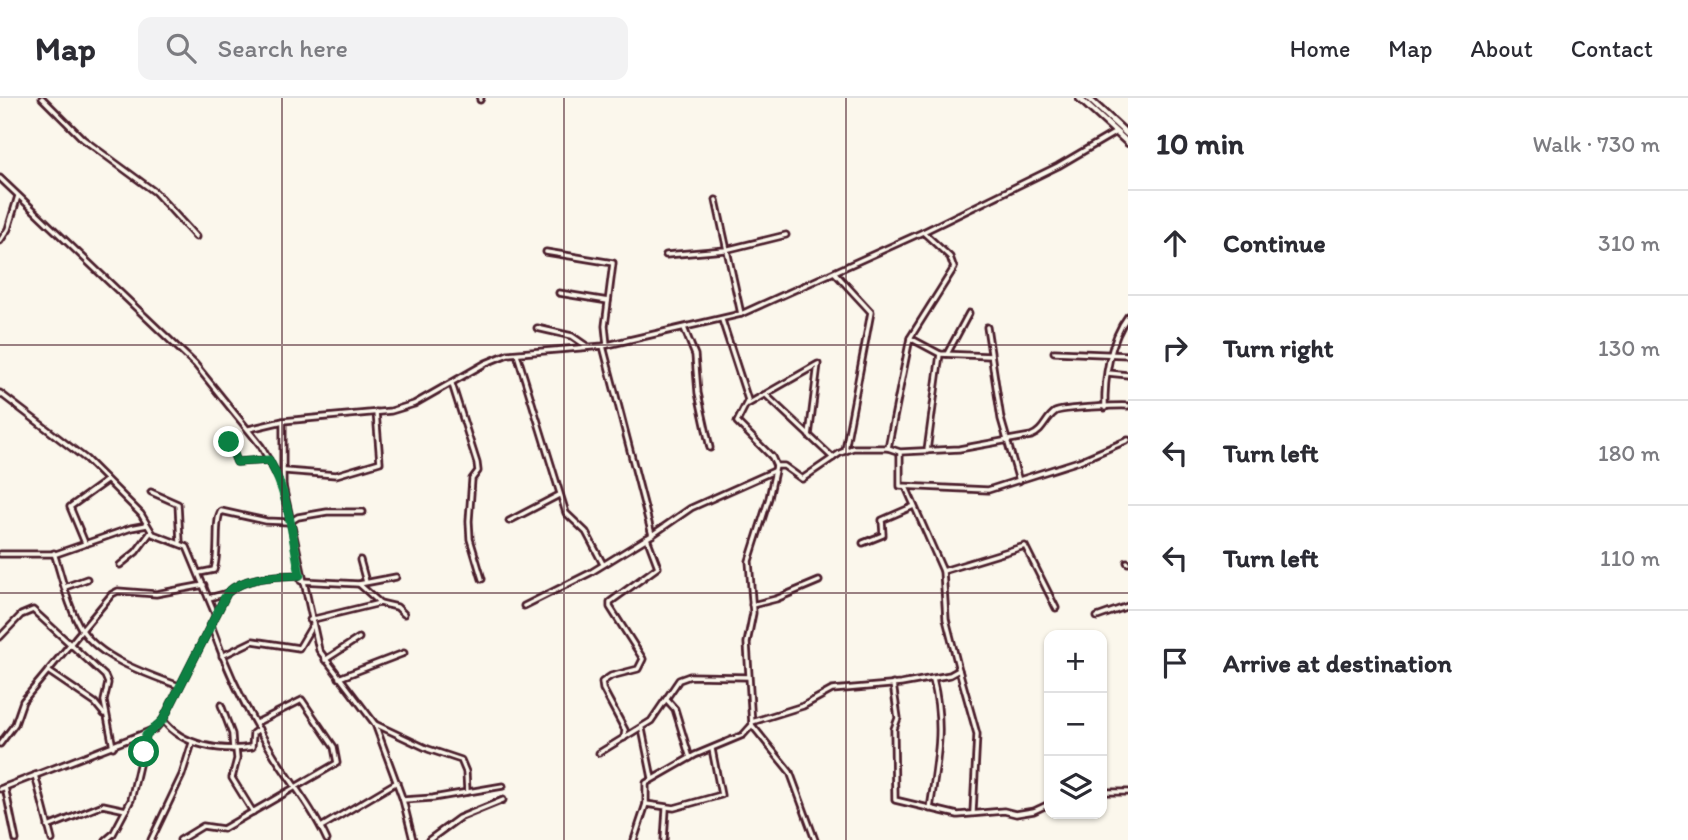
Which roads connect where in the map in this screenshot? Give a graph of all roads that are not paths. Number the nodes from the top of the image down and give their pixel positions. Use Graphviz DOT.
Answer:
graph roads {
  1 [pos="42,98"];
  2 [pos="1079,98"];
  3 [pos="1089,98"];
  4 [pos="1116,132"];
  5 [pos="1128,135"];
  6 [pos="1128,143"];
  7 [pos="0,178"];
  8 [pos="18,196"];
  9 [pos="716,200"];
  10 [pos="923,232"];
  11 [pos="786,235"];
  12 [pos="196,237"];
  13 [pos="0,240"];
  14 [pos="725,250"];
  15 [pos="546,252"];
  16 [pos="666,255"];
  17 [pos="835,272"];
  18 [pos="559,293"];
  19 [pos="609,301"];
  20 [pos="969,313"];
  21 [pos="741,314"];
  22 [pos="1128,316"];
  23 [pos="722,320"];
  24 [pos="987,327"];
  25 [pos="537,328"];
  26 [pos="684,328"];
  27 [pos="910,338"];
  28 [pos="605,345"];
  29 [pos="588,347"];
  30 [pos="1054,352"];
  31 [pos="1111,353"];
  32 [pos="517,354"];
  33 [pos="940,354"];
  34 [pos="946,354"];
  35 [pos="1128,355"];
  36 [pos="991,356"];
  37 [pos="1108,373"];
  38 [pos="1128,375"];
  39 [pos="452,384"];
  40 [pos="0,393"];
  41 [pos="766,394"];
  42 [pos="748,404"];
  43 [pos="1128,406"];
  44 [pos="1105,408"];
  45 [pos="376,412"];
  46 [pos="283,421"];
  47 [pos="249,429"];
  48 [pos="809,436"];
  49 [pos="1128,440"];
  50 [pos="229,442"];
  51 [pos="1007,442"];
  52 [pos="710,448"];
  53 [pos="888,448"];
  54 [pos="845,450"];
  55 [pos="900,452"];
  56 [pos="927,452"];
  57 [pos="833,458"];
  58 [pos="269,460"];
  59 [pos="775,468"];
  60 [pos="285,471"];
  61 [pos="106,481"];
  62 [pos="1018,481"];
  63 [pos="283,486"];
  64 [pos="906,487"];
  65 [pos="151,492"];
  66 [pos="559,495"];
  67 [pos="914,506"];
  68 [pos="363,512"];
  69 [pos="509,521"];
  70 [pos="290,522"];
  71 [pos="147,525"];
  72 [pos="151,532"];
  73 [pos="650,537"];
  74 [pos="85,543"];
  75 [pos="180,543"];
  76 [pos="863,543"];
  77 [pos="54,553"];
  78 [pos="0,554"];
  79 [pos="360,560"];
  80 [pos="603,564"];
  81 [pos="120,565"];
  82 [pos="943,571"];
  83 [pos="200,573"];
  84 [pos="300,575"];
  85 [pos="396,577"];
  86 [pos="87,579"];
  87 [pos="482,579"];
  88 [pos="301,581"];
  89 [pos="819,581"];
  90 [pos="366,583"];
  91 [pos="359,584"];
  92 [pos="204,585"];
  93 [pos="65,587"];
  94 [pos="227,593"];
  95 [pos="209,598"];
  96 [pos="380,603"];
  97 [pos="752,605"];
  98 [pos="524,606"];
  99 [pos="1128,606"];
  100 [pos="1056,608"];
  101 [pos="404,614"];
  102 [pos="215,617"];
  103 [pos="1097,617"];
  104 [pos="310,620"];
  105 [pos="211,625"];
  106 [pos="312,626"];
  107 [pos="81,629"];
  108 [pos="0,637"];
  109 [pos="359,638"];
  110 [pos="70,647"];
  111 [pos="404,653"];
  112 [pos="222,656"];
  113 [pos="325,660"];
  114 [pos="959,670"];
  115 [pos="48,671"];
  116 [pos="748,677"];
  117 [pos="339,678"];
  118 [pos="933,678"];
  119 [pos="893,684"];
  120 [pos="178,686"];
  121 [pos="667,700"];
  122 [pos="221,705"];
  123 [pos="106,717"];
  124 [pos="163,720"];
  125 [pos="256,723"];
  126 [pos="376,724"];
  127 [pos="752,724"];
  128 [pos="641,728"];
  129 [pos="258,729"];
  130 [pos="146,735"];
  131 [pos="624,738"];
  132 [pos="192,742"];
  133 [pos="0,744"];
  134 [pos="113,747"];
  135 [pos="712,748"];
  136 [pos="235,749"];
  137 [pos="599,753"];
  138 [pos="690,758"];
  139 [pos="36,775"];
  140 [pos="653,778"];
  141 [pos="397,782"];
  142 [pos="296,786"];
  143 [pos="503,786"];
  144 [pos="3,788"];
  145 [pos="467,792"];
  146 [pos="1107,792"];
  147 [pos="1128,792"];
  148 [pos="403,800"];
  149 [pos="503,800"];
  150 [pos="646,804"];
  151 [pos="1044,806"];
  152 [pos="930,808"];
  153 [pos="666,809"];
  154 [pos="126,810"];
  155 [pos="254,812"];
  156 [pos="973,812"];
  157 [pos="48,827"];
  158 [pos="321,827"];
  159 [pos="16,840"];
  160 [pos="52,840"];
  161 [pos="106,840"];
  162 [pos="151,840"];
  163 [pos="180,840"];
  164 [pos="327,840"];
  165 [pos="413,840"];
  166 [pos="429,840"];
  167 [pos="634,840"];
  168 [pos="664,840"];
  169 [pos="816,840"];
  1 -- 12 [label="street"];
  2 -- 4 [label="street"];
  3 -- 5 [label="street"];
  4 -- 6 [label="street"];
  4 -- 10 [label="street"];
  7 -- 8 [label="street"];
  8 -- 13 [label="street"];
  8 -- 47 [label="street"];
  9 -- 14 [label="street"];
  10 -- 17 [label="street"];
  10 -- 27 [label="street"];
  11 -- 14 [label="street"];
  14 -- 16 [label="street"];
  14 -- 21 [label="street"];
  15 -- 19 [label="street"];
  17 -- 21 [label="street"];
  17 -- 54 [label="street"];
  18 -- 19 [label="street"];
  19 -- 28 [label="street"];
  20 -- 34 [label="street"];
  21 -- 23 [label="street"];
  22 -- 31 [label="street"];
  23 -- 26 [label="street"];
  23 -- 42 [label="street"];
  24 -- 36 [label="street"];
  25 -- 29 [label="street"];
  26 -- 28 [label="street"];
  26 -- 52 [label="street"];
  27 -- 33 [label="street"];
  27 -- 53 [label="street"];
  28 -- 29 [label="street"];
  28 -- 73 [label="street"];
  29 -- 32 [label="street"];
  30 -- 31 [label="street"];
  31 -- 35 [label="street"];
  31 -- 37 [label="street"];
  32 -- 39 [label="street"];
  32 -- 66 [label="street"];
  33 -- 34 [label="street"];
  33 -- 56 [label="street"];
  34 -- 36 [label="street"];
  36 -- 51 [label="street"];
  37 -- 38 [label="street"];
  37 -- 44 [label="street"];
  39 -- 45 [label="street"];
  39 -- 87 [label="street"];
  40 -- 61 [label="street"];
  41 -- 42 [label="street"];
  41 -- 48 [label="street"];
  41 -- 48 [label="street"];
  42 -- 59 [label="street"];
  43 -- 44 [label="street"];
  44 -- 51 [label="street"];
  45 -- 46 [label="street"];
  45 -- 60 [label="street"];
  46 -- 47 [label="street"];
  46 -- 60 [label="street"];
  47 -- 58 [label="street"];
  48 -- 57 [label="street"];
  49 -- 62 [label="street"];
  50 -- 58 [label="street"];
  51 -- 56 [label="street"];
  51 -- 62 [label="street"];
  53 -- 54 [label="street"];
  53 -- 55 [label="street"];
  54 -- 57 [label="street"];
  55 -- 56 [label="street"];
  55 -- 64 [label="street"];
  57 -- 59 [label="street"];
  58 -- 63 [label="street"];
  59 -- 73 [label="street"];
  59 -- 97 [label="street"];
  60 -- 63 [label="street"];
  61 -- 71 [label="street"];
  61 -- 74 [label="street"];
  62 -- 64 [label="street"];
  63 -- 70 [label="street"];
  64 -- 67 [label="street"];
  65 -- 75 [label="street"];
  66 -- 69 [label="street"];
  66 -- 80 [label="street"];
  67 -- 76 [label="street"];
  67 -- 82 [label="street"];
  68 -- 70 [label="street"];
  70 -- 83 [label="street"];
  70 -- 84 [label="street"];
  71 -- 72 [label="street"];
  71 -- 74 [label="street"];
  72 -- 75 [label="street"];
  72 -- 81 [label="street"];
  73 -- 80 [label="street"];
  73 -- 131 [label="street"];
  74 -- 77 [label="street"];
  75 -- 83 [label="street"];
  77 -- 78 [label="street"];
  77 -- 93 [label="street"];
  79 -- 90 [label="street"];
  80 -- 98 [label="street"];
  82 -- 100 [label="street"];
  82 -- 114 [label="street"];
  83 -- 92 [label="street"];
  84 -- 88 [label="street"];
  84 -- 94 [label="street"];
  85 -- 90 [label="street"];
  86 -- 93 [label="street"];
  88 -- 91 [label="street"];
  88 -- 104 [label="street"];
  89 -- 97 [label="street"];
  90 -- 91 [label="street"];
  91 -- 96 [label="street"];
  92 -- 95 [label="street"];
  92 -- 107 [label="street"];
  93 -- 107 [label="street"];
  94 -- 95 [label="street"];
  94 -- 102 [label="street"];
  95 -- 102 [label="street"];
  96 -- 101 [label="street"];
  96 -- 104 [label="street"];
  97 -- 116 [label="street"];
  99 -- 103 [label="street"];
  102 -- 105 [label="street"];
  104 -- 106 [label="street"];
  105 -- 112 [label="street"];
  105 -- 120 [label="street"];
  106 -- 112 [label="street"];
  106 -- 113 [label="street"];
  107 -- 110 [label="street"];
  107 -- 120 [label="street"];
  108 -- 110 [label="street"];
  109 -- 113 [label="street"];
  110 -- 115 [label="street"];
  110 -- 123 [label="street"];
  111 -- 117 [label="street"];
  112 -- 125 [label="street"];
  113 -- 117 [label="street"];
  114 -- 118 [label="street"];
  114 -- 156 [label="street"];
  115 -- 123 [label="street"];
  115 -- 133 [label="street"];
  116 -- 121 [label="street"];
  116 -- 127 [label="street"];
  117 -- 126 [label="street"];
  118 -- 119 [label="street"];
  118 -- 152 [label="street"];
  119 -- 127 [label="street"];
  119 -- 152 [label="street"];
  120 -- 124 [label="street"];
  121 -- 128 [label="street"];
  121 -- 138 [label="street"];
  122 -- 136 [label="street"];
  123 -- 134 [label="street"];
  124 -- 130 [label="street"];
  124 -- 132 [label="street"];
  125 -- 129 [label="street"];
  125 -- 142 [label="street"];
  126 -- 141 [label="street"];
  126 -- 145 [label="street"];
  127 -- 135 [label="street"];
  127 -- 169 [label="street"];
  128 -- 131 [label="street"];
  128 -- 140 [label="street"];
  129 -- 136 [label="street"];
  129 -- 142 [label="street"];
  130 -- 134 [label="street"];
  130 -- 154 [label="street"];
  131 -- 137 [label="street"];
  132 -- 136 [label="street"];
  132 -- 162 [label="street"];
  134 -- 139 [label="street"];
  135 -- 138 [label="street"];
  135 -- 153 [label="street"];
  136 -- 155 [label="street"];
  138 -- 140 [label="street"];
  139 -- 144 [label="street"];
  139 -- 157 [label="street"];
  140 -- 150 [label="street"];
  141 -- 148 [label="street"];
  141 -- 158 [label="street"];
  142 -- 155 [label="street"];
  142 -- 158 [label="street"];
  143 -- 145 [label="street"];
  144 -- 159 [label="street"];
  145 -- 148 [label="street"];
  146 -- 147 [label="street"];
  148 -- 165 [label="street"];
  149 -- 166 [label="street"];
  150 -- 153 [label="street"];
  150 -- 167 [label="street"];
  151 -- 156 [label="street"];
  152 -- 156 [label="street"];
  153 -- 168 [label="street"];
  154 -- 157 [label="street"];
  154 -- 161 [label="street"];
  155 -- 163 [label="street"];
  157 -- 160 [label="street"];
  158 -- 164 [label="street"];
}
